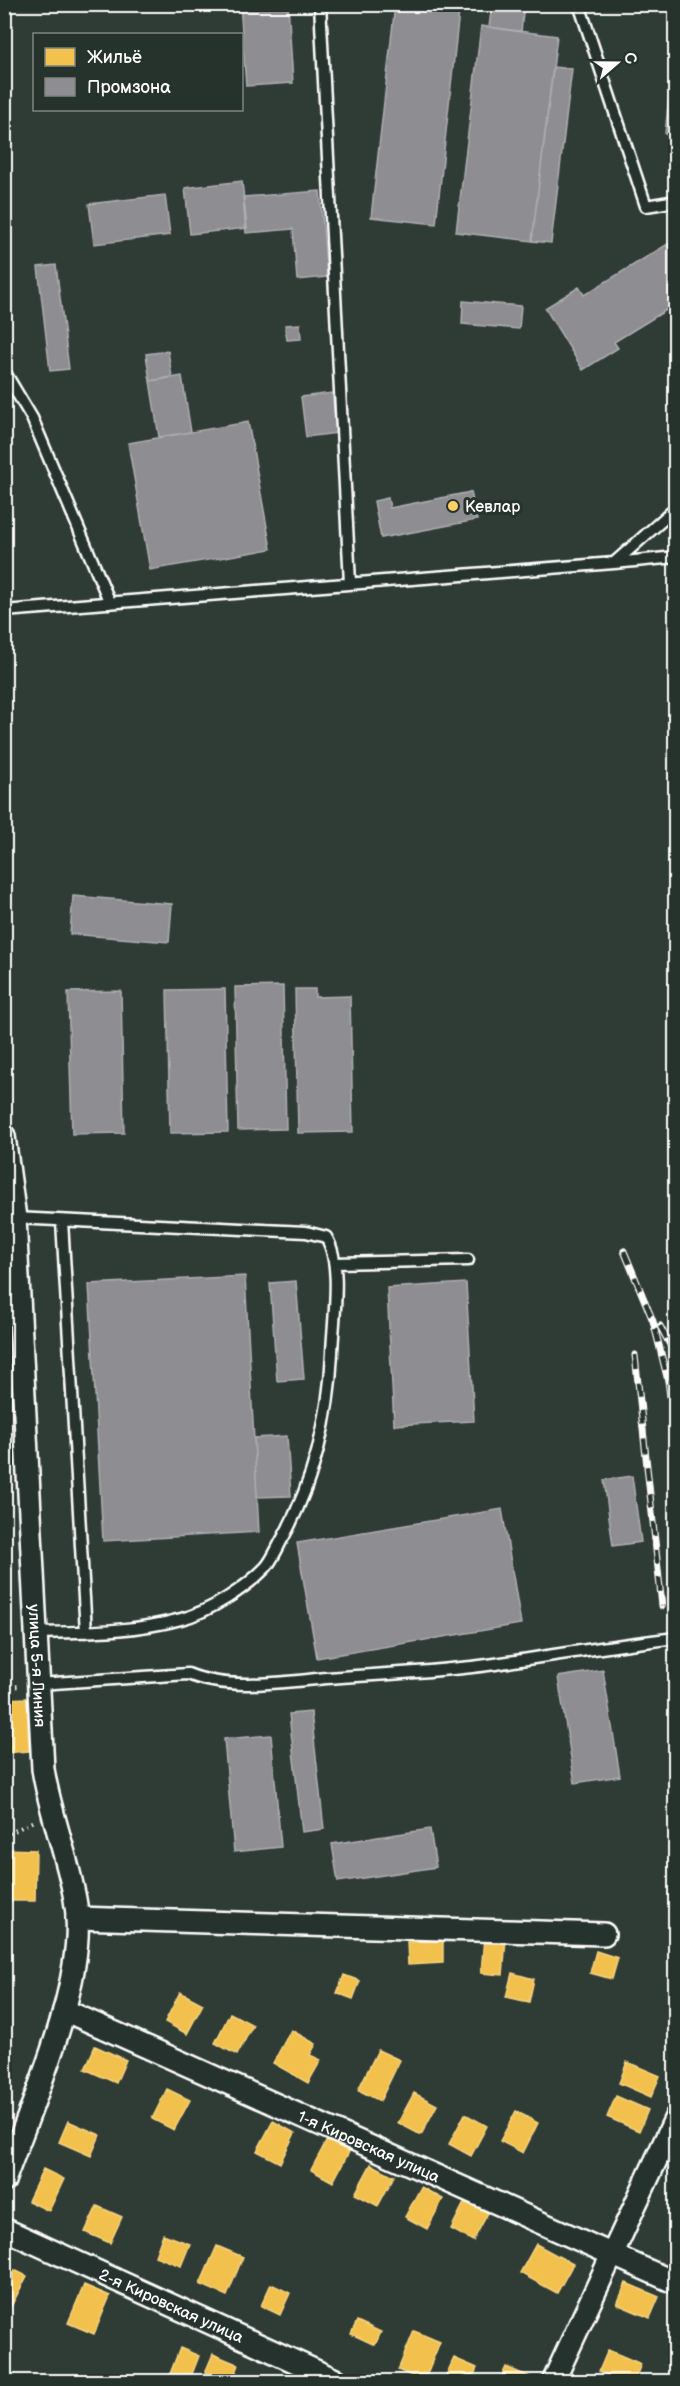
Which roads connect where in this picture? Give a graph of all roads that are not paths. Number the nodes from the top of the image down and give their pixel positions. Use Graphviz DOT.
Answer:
graph roads {
  1 [pos="320,4"];
  2 [pos="579,4"];
  3 [pos="675,201"];
  4 [pos="4,371"];
  5 [pos="675,508"];
  6 [pos="675,557"];
  7 [pos="614,563"];
  8 [pos="350,583"];
  9 [pos="110,603"];
  10 [pos="4,611"];
  11 [pos="4,1136"];
  12 [pos="15,1218"];
  13 [pos="62,1221"];
  14 [pos="468,1260"];
  15 [pos="335,1263"];
  16 [pos="86,1632"];
  17 [pos="36,1633"];
  18 [pos="675,1638"];
  19 [pos="39,1684"];
  20 [pos="77,1918"];
  21 [pos="604,1934"];
  22 [pos="64,2010"];
  23 [pos="675,2117"];
  24 [pos="4,2181"];
  25 [pos="4,2229"];
  26 [pos="613,2254"];
  27 [pos="675,2283"];
  28 [pos="340,2382"];
  29 [pos="553,2382"];
  1 -- 8 [label="lane"];
  2 -- 3 [label="lane"];
  4 -- 9 [label="lane"];
  5 -- 7 [label="lane"];
  6 -- 7 [label="lane"];
  7 -- 8 [label="lane"];
  8 -- 9 [label="lane"];
  9 -- 10 [label="lane"];
  11 -- 12 [label="street, улица 5-я Линия"];
  12 -- 13 [label="lane"];
  12 -- 17 [label="street, улица 5-я Линия"];
  13 -- 15 [label="lane"];
  13 -- 16 [label="lane"];
  14 -- 15 [label="lane"];
  15 -- 16 [label="lane"];
  16 -- 17 [label="lane"];
  17 -- 19 [label="street, улица 5-я Линия"];
  18 -- 19 [label="lane"];
  19 -- 20 [label="street, улица 5-я Линия"];
  20 -- 21 [label="street"];
  20 -- 22 [label="street, улица 5-я Линия"];
  22 -- 24 [label="street, улица 5-я Линия"];
  22 -- 26 [label="street, 1-я Кировская улица"];
  23 -- 26 [label="street"];
  25 -- 28 [label="street, 2-я Кировская улица"];
  26 -- 27 [label="street, 1-я Кировская улица"];
  26 -- 29 [label="street"];
}
